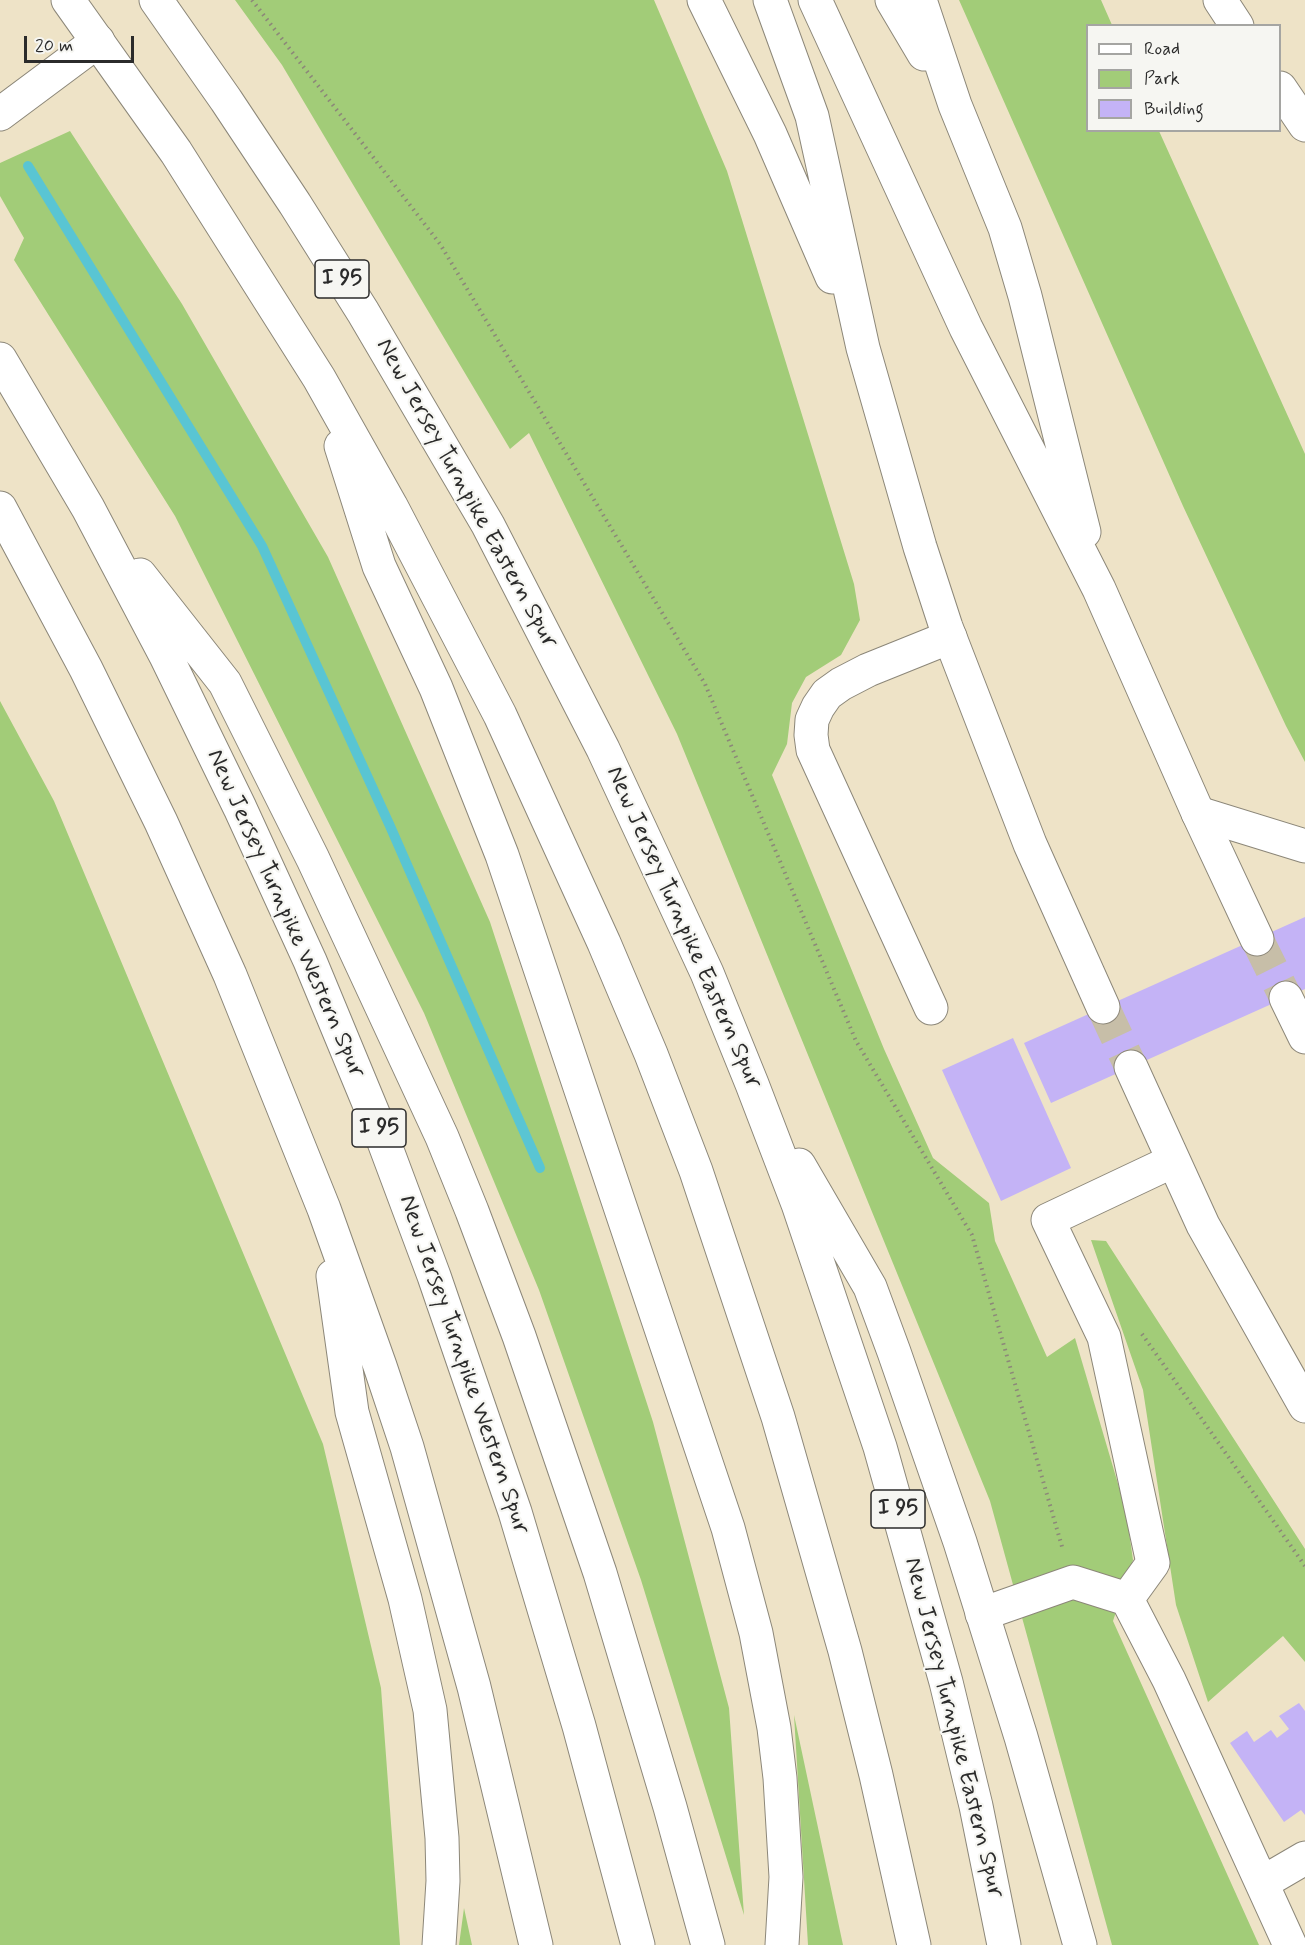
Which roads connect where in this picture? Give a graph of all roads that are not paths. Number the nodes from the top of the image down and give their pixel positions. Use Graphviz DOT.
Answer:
graph roads {
  1 [pos="68,0"];
  2 [pos="156,0"];
  3 [pos="770,0"];
  4 [pos="815,0"];
  5 [pos="892,0"];
  6 [pos="920,0"];
  7 [pos="706,5"];
  8 [pos="98,41"];
  9 [pos="1281,90"];
  10 [pos="955,105"];
  11 [pos="0,114"];
  12 [pos="1305,126"];
  13 [pos="863,348"];
  14 [pos="0,360"];
  15 [pos="319,378"];
  16 [pos="0,508"];
  17 [pos="88,508"];
  18 [pos="1099,589"];
  19 [pos="950,637"];
  20 [pos="1198,813"];
  21 [pos="1305,846"];
  22 [pos="1257,939"];
  23 [pos="1286,998"];
  24 [pos="1103,1007"];
  25 [pos="931,1008"];
  26 [pos="1305,1037"];
  27 [pos="1131,1067"];
  28 [pos="752,1084"];
  29 [pos="1173,1161"];
  30 [pos="324,1209"];
  31 [pos="1305,1406"];
  32 [pos="1127,1599"];
  33 [pos="982,1614"];
  34 [pos="1305,1858"];
  35 [pos="1262,1883"];
  36 [pos="439,1945"];
  37 [pos="536,1945"];
  38 [pos="638,1945"];
  39 [pos="708,1945"];
  40 [pos="782,1945"];
  41 [pos="914,1945"];
  42 [pos="1005,1945"];
  43 [pos="1080,1945"];
  44 [pos="1290,1945"];
  1 -- 8 [label="main road"];
  2 -- 28 [label="main road, New Jersey Turnpike Eastern Spur / I 95"];
  3 -- 13 [label="main road"];
  4 -- 18 [label="main road"];
  5 -- 10 [label="main road"];
  6 -- 10 [label="main road"];
  7 -- 13 [label="main road"];
  8 -- 11 [label="main road"];
  8 -- 15 [label="main road"];
  9 -- 12 [label="main road"];
  10 -- 18 [label="main road"];
  13 -- 19 [label="main road"];
  14 -- 17 [label="main road, New Jersey Turnpike Western Spur / I 95"];
  15 -- 40 [label="main road"];
  15 -- 41 [label="main road"];
  16 -- 30 [label="main road"];
  17 -- 38 [label="main road, New Jersey Turnpike Western Spur / I 95"];
  17 -- 39 [label="main road"];
  18 -- 20 [label="main road"];
  19 -- 24 [label="main road"];
  19 -- 25 [label="main road"];
  20 -- 21 [label="main road"];
  20 -- 22 [label="main road"];
  23 -- 26 [label="main road"];
  27 -- 29 [label="main road"];
  28 -- 33 [label="main road"];
  28 -- 42 [label="main road, New Jersey Turnpike Eastern Spur / I 95"];
  29 -- 31 [label="main road"];
  29 -- 32 [label="main road"];
  30 -- 36 [label="main road"];
  30 -- 37 [label="main road"];
  32 -- 33 [label="main road"];
  32 -- 35 [label="main road"];
  33 -- 43 [label="main road"];
  34 -- 35 [label="main road"];
  35 -- 44 [label="main road"];
}
